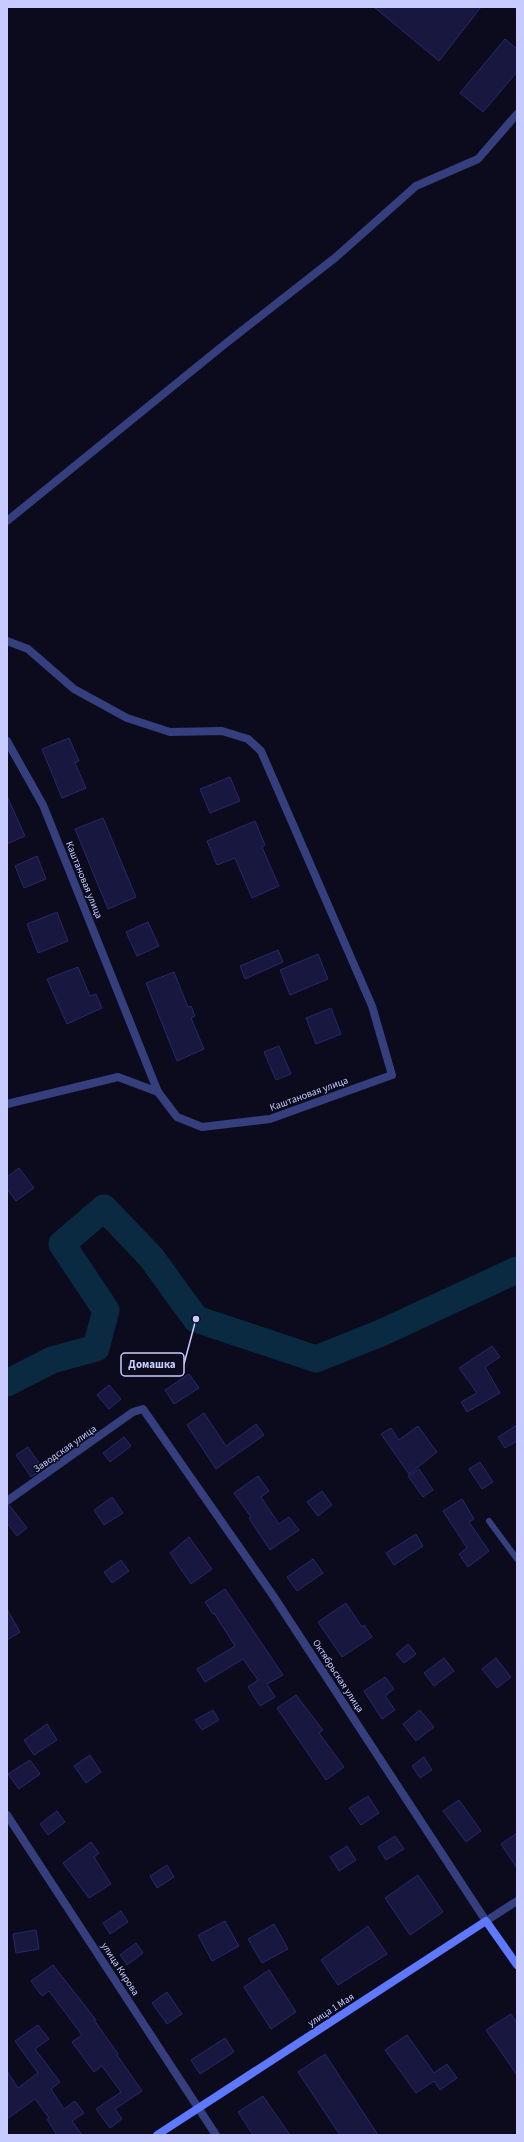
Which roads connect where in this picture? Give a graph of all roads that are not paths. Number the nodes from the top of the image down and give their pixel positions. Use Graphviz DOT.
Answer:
graph roads {
  1 [pos="517,114"];
  2 [pos="7,521"];
  3 [pos="7,641"];
  4 [pos="7,741"];
  5 [pos="158,1092"];
  6 [pos="7,1104"];
  7 [pos="134,1412"];
  8 [pos="7,1501"];
  9 [pos="489,1521"];
  10 [pos="517,1559"];
  11 [pos="7,1814"];
  12 [pos="517,1901"];
  13 [pos="486,1921"];
  14 [pos="517,1966"];
  15 [pos="199,2108"];
  16 [pos="157,2135"];
  17 [pos="216,2135"];
  1 -- 2 [label="street"];
  3 -- 5 [label="street, Каштановая улица"];
  4 -- 5 [label="street, Каштановая улица"];
  5 -- 6 [label="street"];
  7 -- 8 [label="street, Заводская улица"];
  7 -- 13 [label="street, Октябрьская улица"];
  9 -- 10 [label="lane"];
  11 -- 15 [label="street, улица Кирова"];
  12 -- 13 [label="street, улица 1 Мая"];
  13 -- 14 [label="main road, Октябрьская улица"];
  13 -- 15 [label="main road, улица 1 Мая"];
  15 -- 16 [label="main road, улица 1 Мая"];
  15 -- 17 [label="street, улица Кирова"];
}
